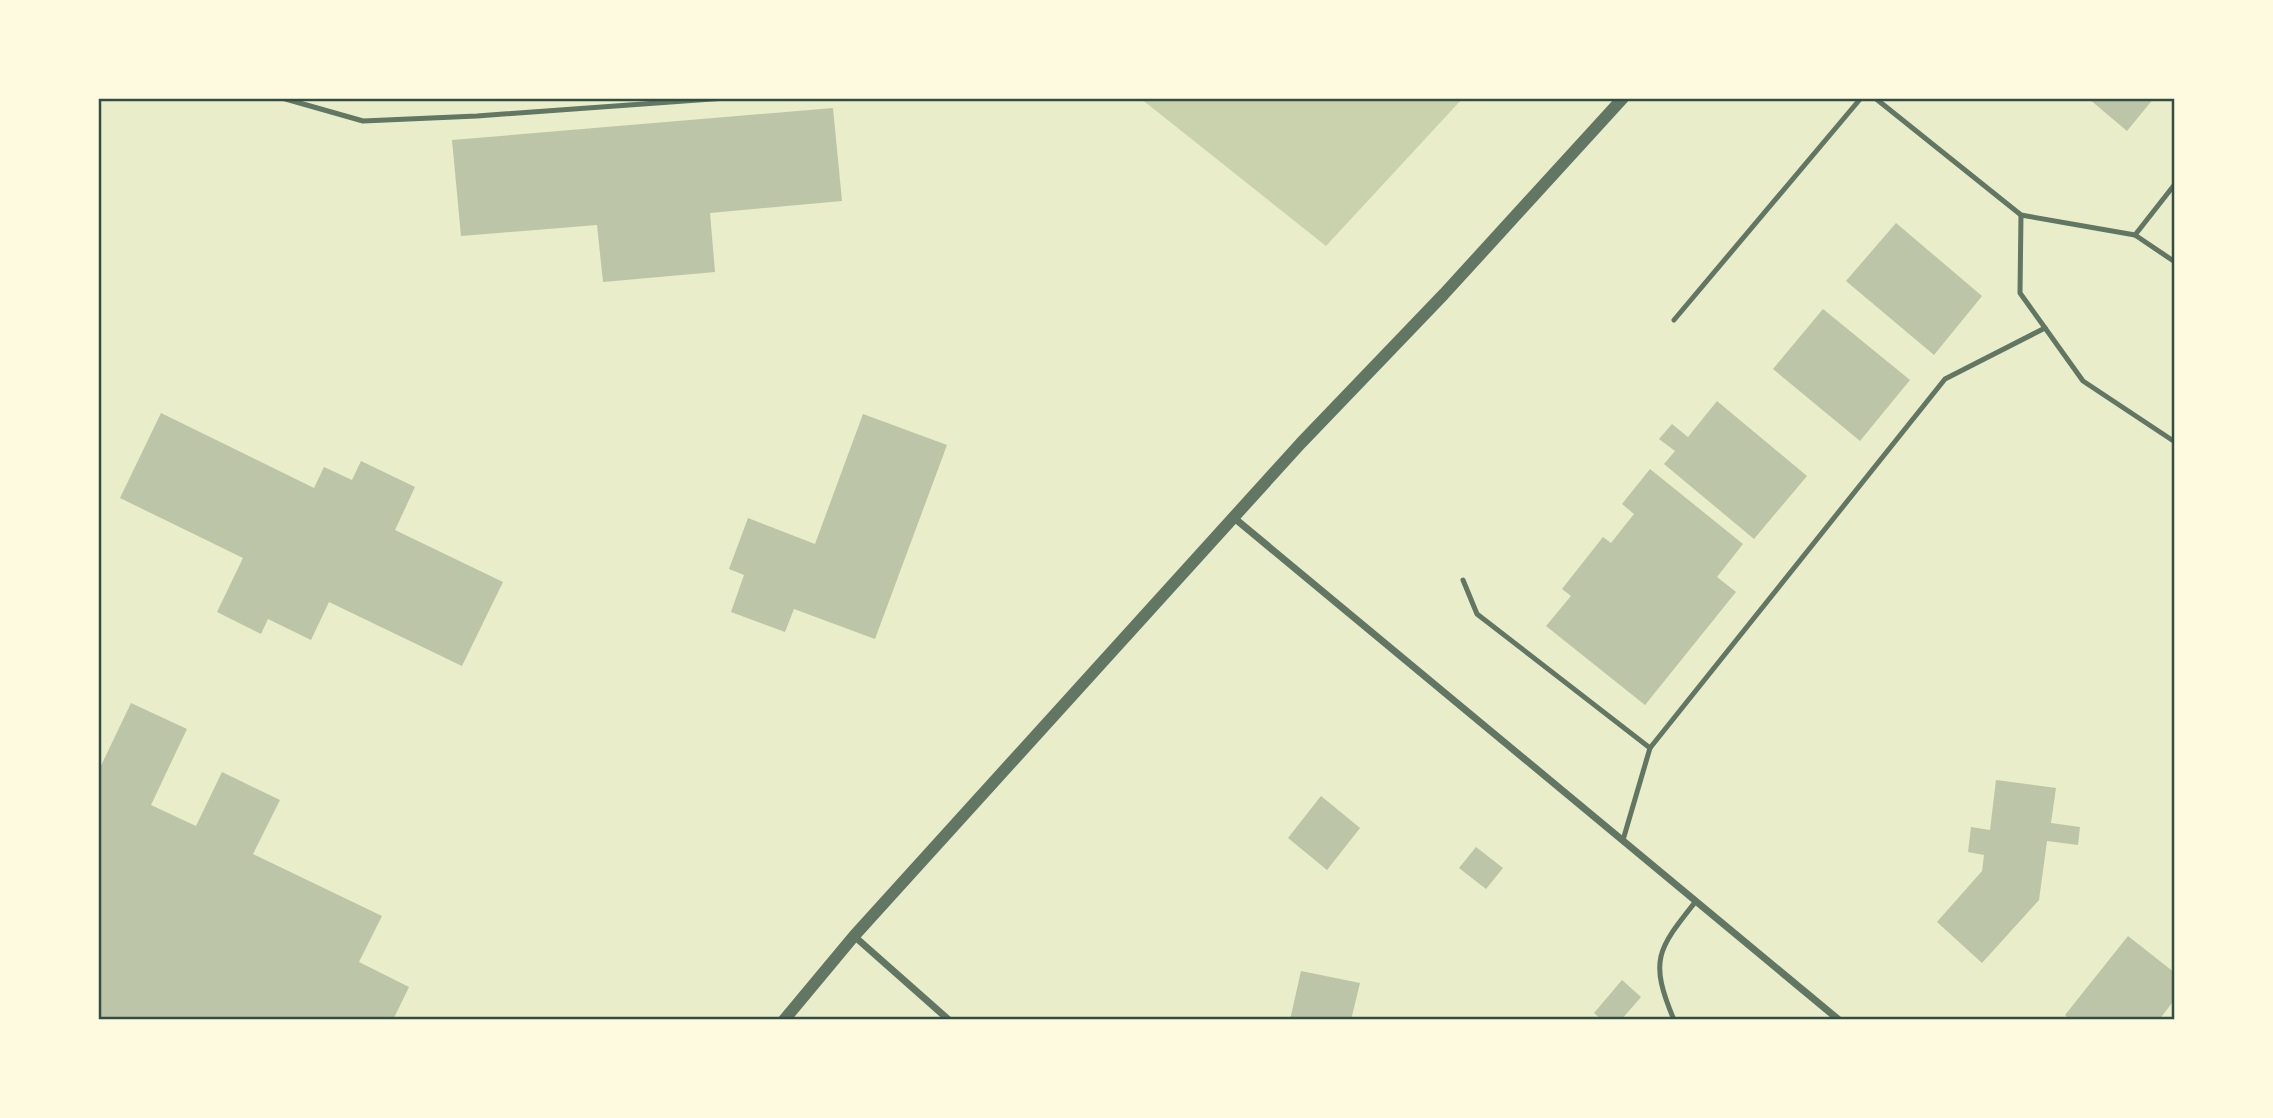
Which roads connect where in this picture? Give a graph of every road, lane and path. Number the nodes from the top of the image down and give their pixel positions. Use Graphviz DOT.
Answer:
graph roads {
  1 [pos="282,98"];
  2 [pos="726,98"];
  3 [pos="1623,98"];
  4 [pos="1861,98"];
  5 [pos="1875,98"];
  6 [pos="2175,184"];
  7 [pos="2021,215"];
  8 [pos="2136,235"];
  9 [pos="2175,262"];
  10 [pos="1674,320"];
  11 [pos="2045,328"];
  12 [pos="2175,442"];
  13 [pos="1233,517"];
  14 [pos="1463,580"];
  15 [pos="1650,748"];
  16 [pos="1623,840"];
  17 [pos="1696,901"];
  18 [pos="854,936"];
  19 [pos="784,1020"];
  20 [pos="949,1020"];
  21 [pos="1674,1020"];
  22 [pos="1839,1020"];
  1 -- 2 [label="lane"];
  3 -- 13 [label="street"];
  4 -- 10 [label="lane"];
  5 -- 7 [label="lane"];
  6 -- 8 [label="lane"];
  7 -- 8 [label="lane"];
  7 -- 11 [label="lane"];
  8 -- 9 [label="lane"];
  11 -- 12 [label="lane"];
  11 -- 15 [label="lane"];
  13 -- 16 [label="street"];
  13 -- 18 [label="street"];
  14 -- 15 [label="lane"];
  15 -- 16 [label="lane"];
  16 -- 17 [label="street"];
  17 -- 21 [label="lane"];
  17 -- 22 [label="street"];
  18 -- 19 [label="street"];
  18 -- 20 [label="street"];
}
